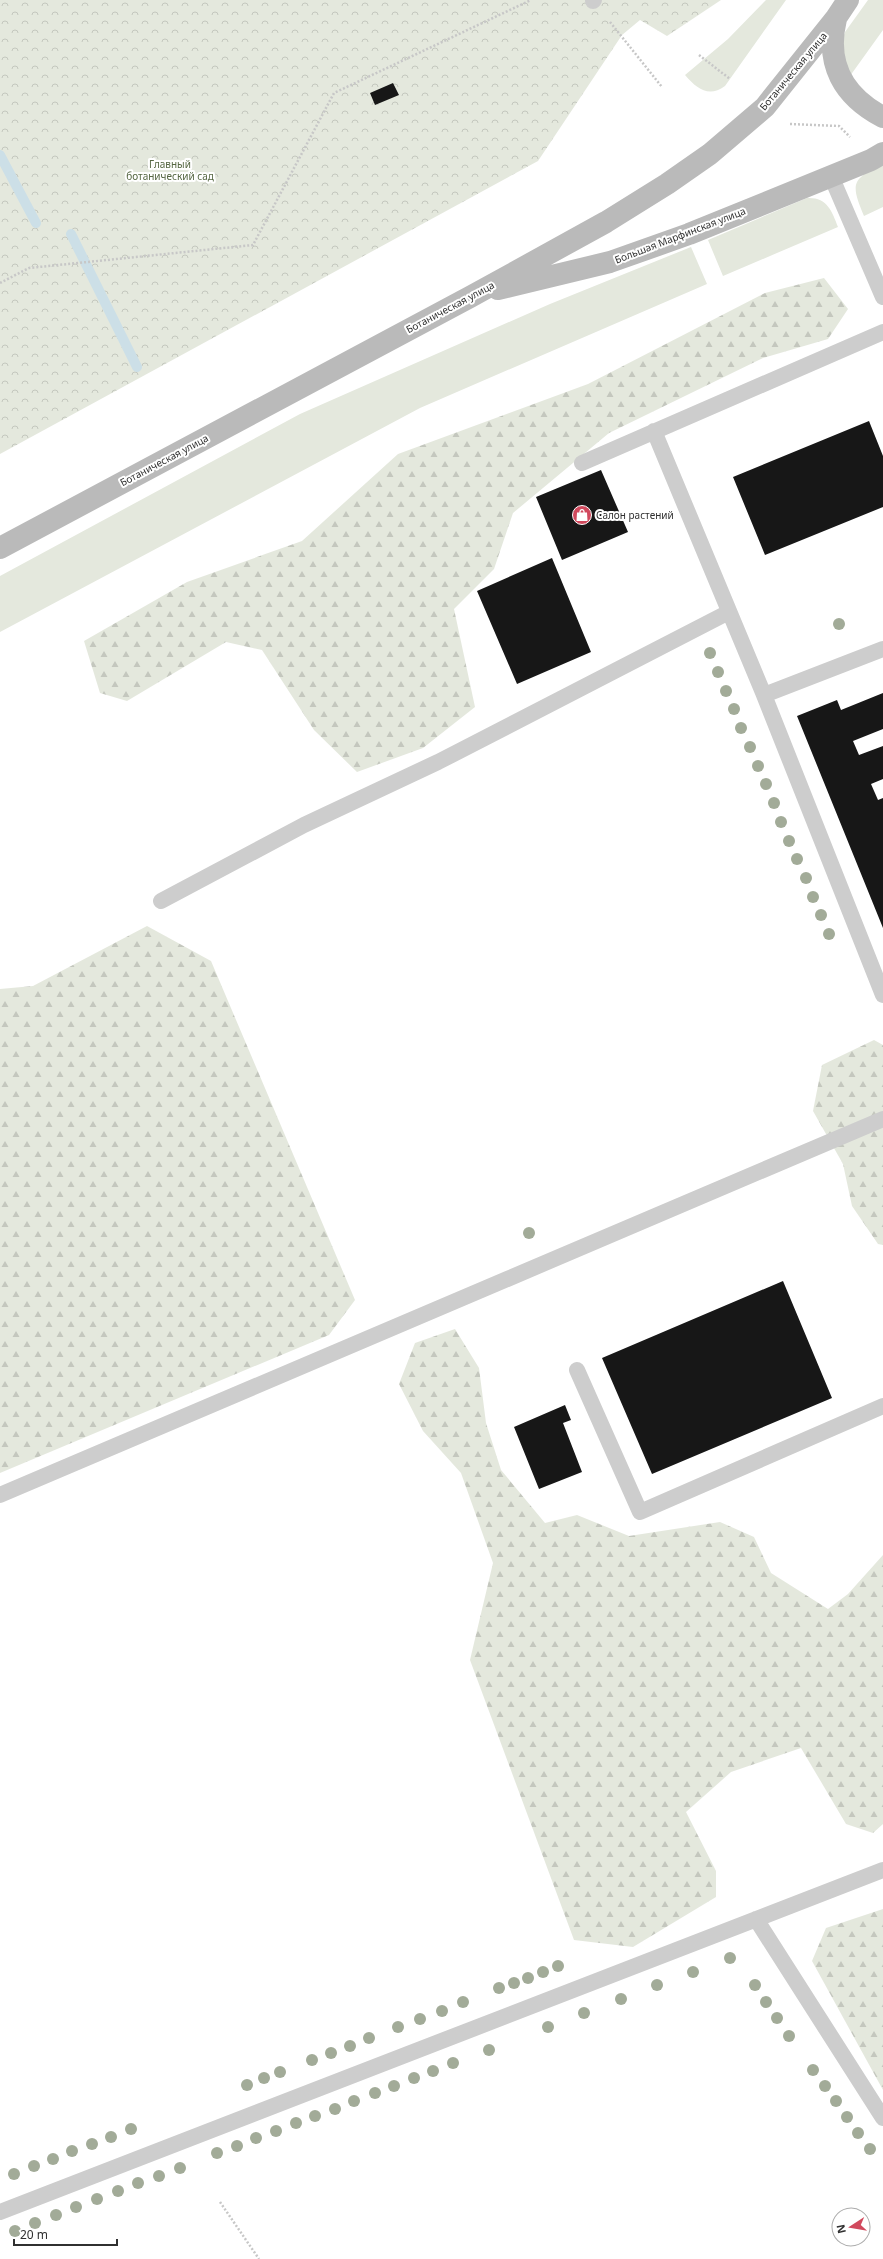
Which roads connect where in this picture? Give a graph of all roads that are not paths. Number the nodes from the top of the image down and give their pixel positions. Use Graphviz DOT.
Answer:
graph roads {
  1 [pos="848,0"];
  2 [pos="836,18"];
  3 [pos="883,117"];
  4 [pos="883,153"];
  5 [pos="831,176"];
  6 [pos="470,297"];
  7 [pos="883,297"];
  8 [pos="883,332"];
  9 [pos="654,431"];
  10 [pos="582,462"];
  11 [pos="0,548"];
  12 [pos="729,612"];
  13 [pos="883,649"];
  14 [pos="764,695"];
  15 [pos="160,901"];
  16 [pos="883,995"];
  17 [pos="883,1119"];
  18 [pos="577,1370"];
  19 [pos="883,1406"];
  20 [pos="0,1495"];
  21 [pos="883,1870"];
  22 [pos="756,1919"];
  23 [pos="883,2118"];
  24 [pos="0,2212"];
  1 -- 2 [label="main road, Ботаническая улица"];
  2 -- 3 [label="main road"];
  2 -- 6 [label="main road, Ботаническая улица"];
  4 -- 5 [label="main road, Большая Марфинская улица"];
  5 -- 6 [label="main road, Большая Марфинская улица"];
  5 -- 7 [label="lane"];
  6 -- 11 [label="main road, Ботаническая улица"];
  8 -- 9 [label="lane"];
  9 -- 10 [label="lane"];
  9 -- 12 [label="lane"];
  12 -- 14 [label="lane"];
  12 -- 15 [label="lane"];
  13 -- 14 [label="lane"];
  14 -- 16 [label="lane"];
  17 -- 20 [label="lane"];
  18 -- 19 [label="lane"];
  21 -- 22 [label="lane"];
  22 -- 23 [label="lane"];
  22 -- 24 [label="lane"];
}
